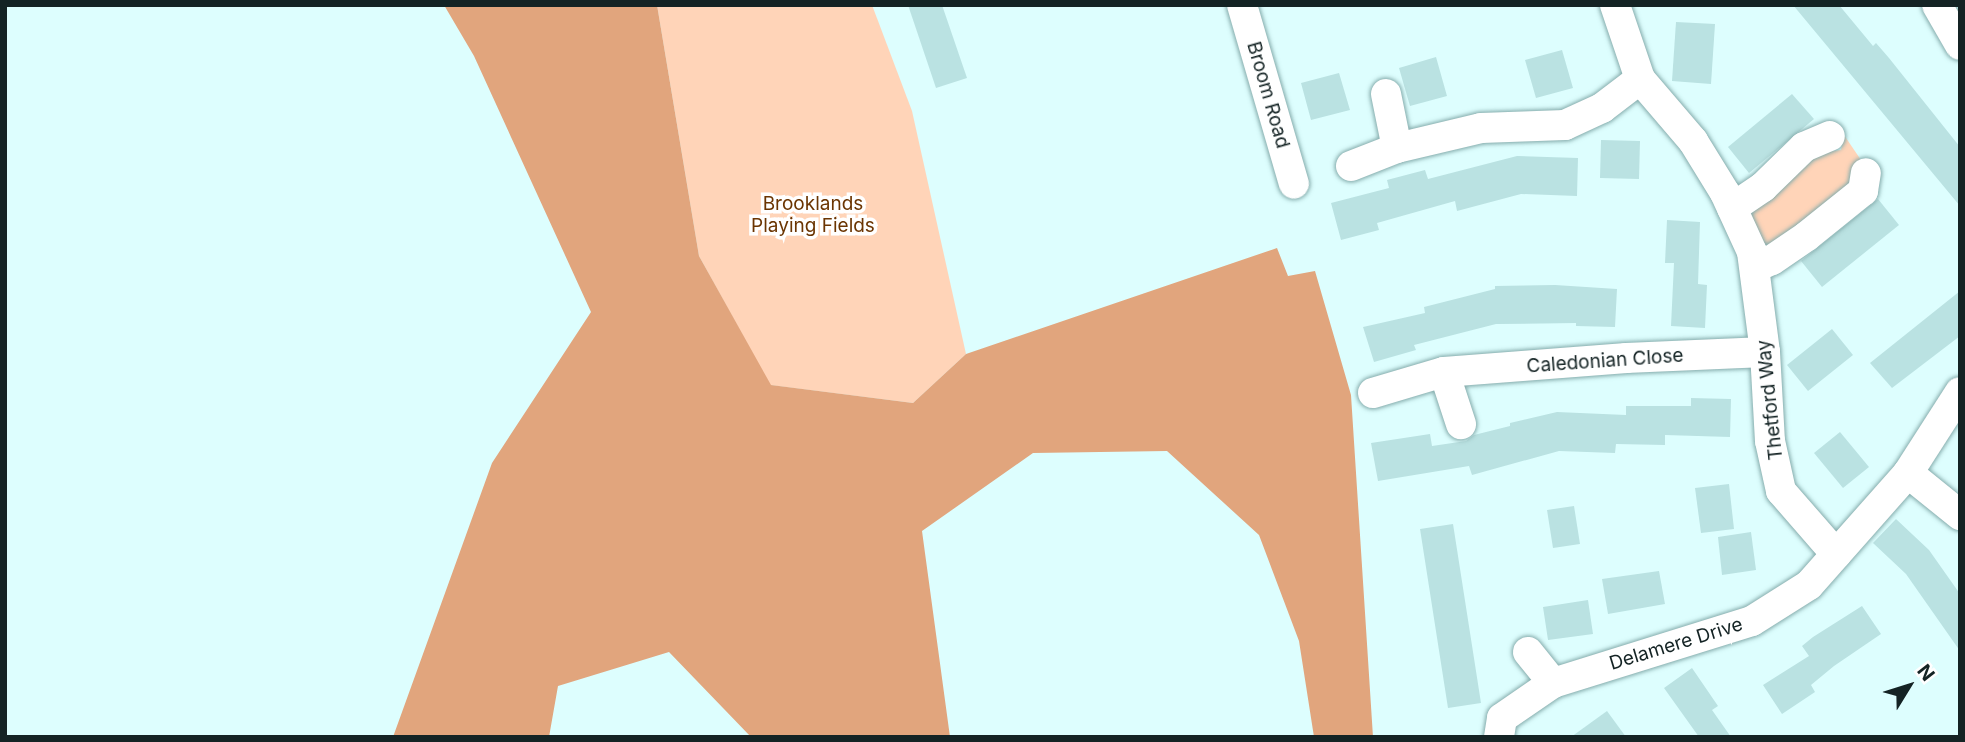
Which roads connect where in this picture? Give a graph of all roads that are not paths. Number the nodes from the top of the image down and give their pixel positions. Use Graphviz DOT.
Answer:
graph roads {
  1 [pos="1242,5"];
  2 [pos="1615,5"];
  3 [pos="1937,5"];
  4 [pos="1960,45"];
  5 [pos="1640,79"];
  6 [pos="1386,94"];
  7 [pos="1830,136"];
  8 [pos="1398,148"];
  9 [pos="1351,166"];
  10 [pos="1866,173"];
  11 [pos="1293,184"];
  12 [pos="1732,208"];
  13 [pos="1756,267"];
  14 [pos="1765,352"];
  15 [pos="1444,372"];
  16 [pos="1960,392"];
  17 [pos="1373,393"];
  18 [pos="1461,424"];
  19 [pos="1908,473"];
  20 [pos="1960,515"];
  21 [pos="1836,554"];
  22 [pos="1528,652"];
  23 [pos="1553,682"];
  24 [pos="1499,737"];
  1 -- 11 [label="street, Broom Road"];
  2 -- 5 [label="street, Thetford Way"];
  3 -- 4 [label="street"];
  5 -- 8 [label="street"];
  5 -- 12 [label="street, Thetford Way"];
  6 -- 8 [label="street"];
  7 -- 12 [label="street"];
  8 -- 9 [label="street"];
  10 -- 13 [label="street"];
  12 -- 13 [label="street, Thetford Way"];
  13 -- 14 [label="street, Thetford Way"];
  14 -- 15 [label="street, Caledonian Close"];
  14 -- 21 [label="street, Thetford Way"];
  15 -- 17 [label="street, Caledonian Close"];
  15 -- 18 [label="street"];
  16 -- 19 [label="street, Delamere Drive"];
  19 -- 20 [label="street"];
  19 -- 21 [label="street, Delamere Drive"];
  21 -- 23 [label="street, Delamere Drive"];
  22 -- 23 [label="street"];
  23 -- 24 [label="street, Delamere Drive"];
}
